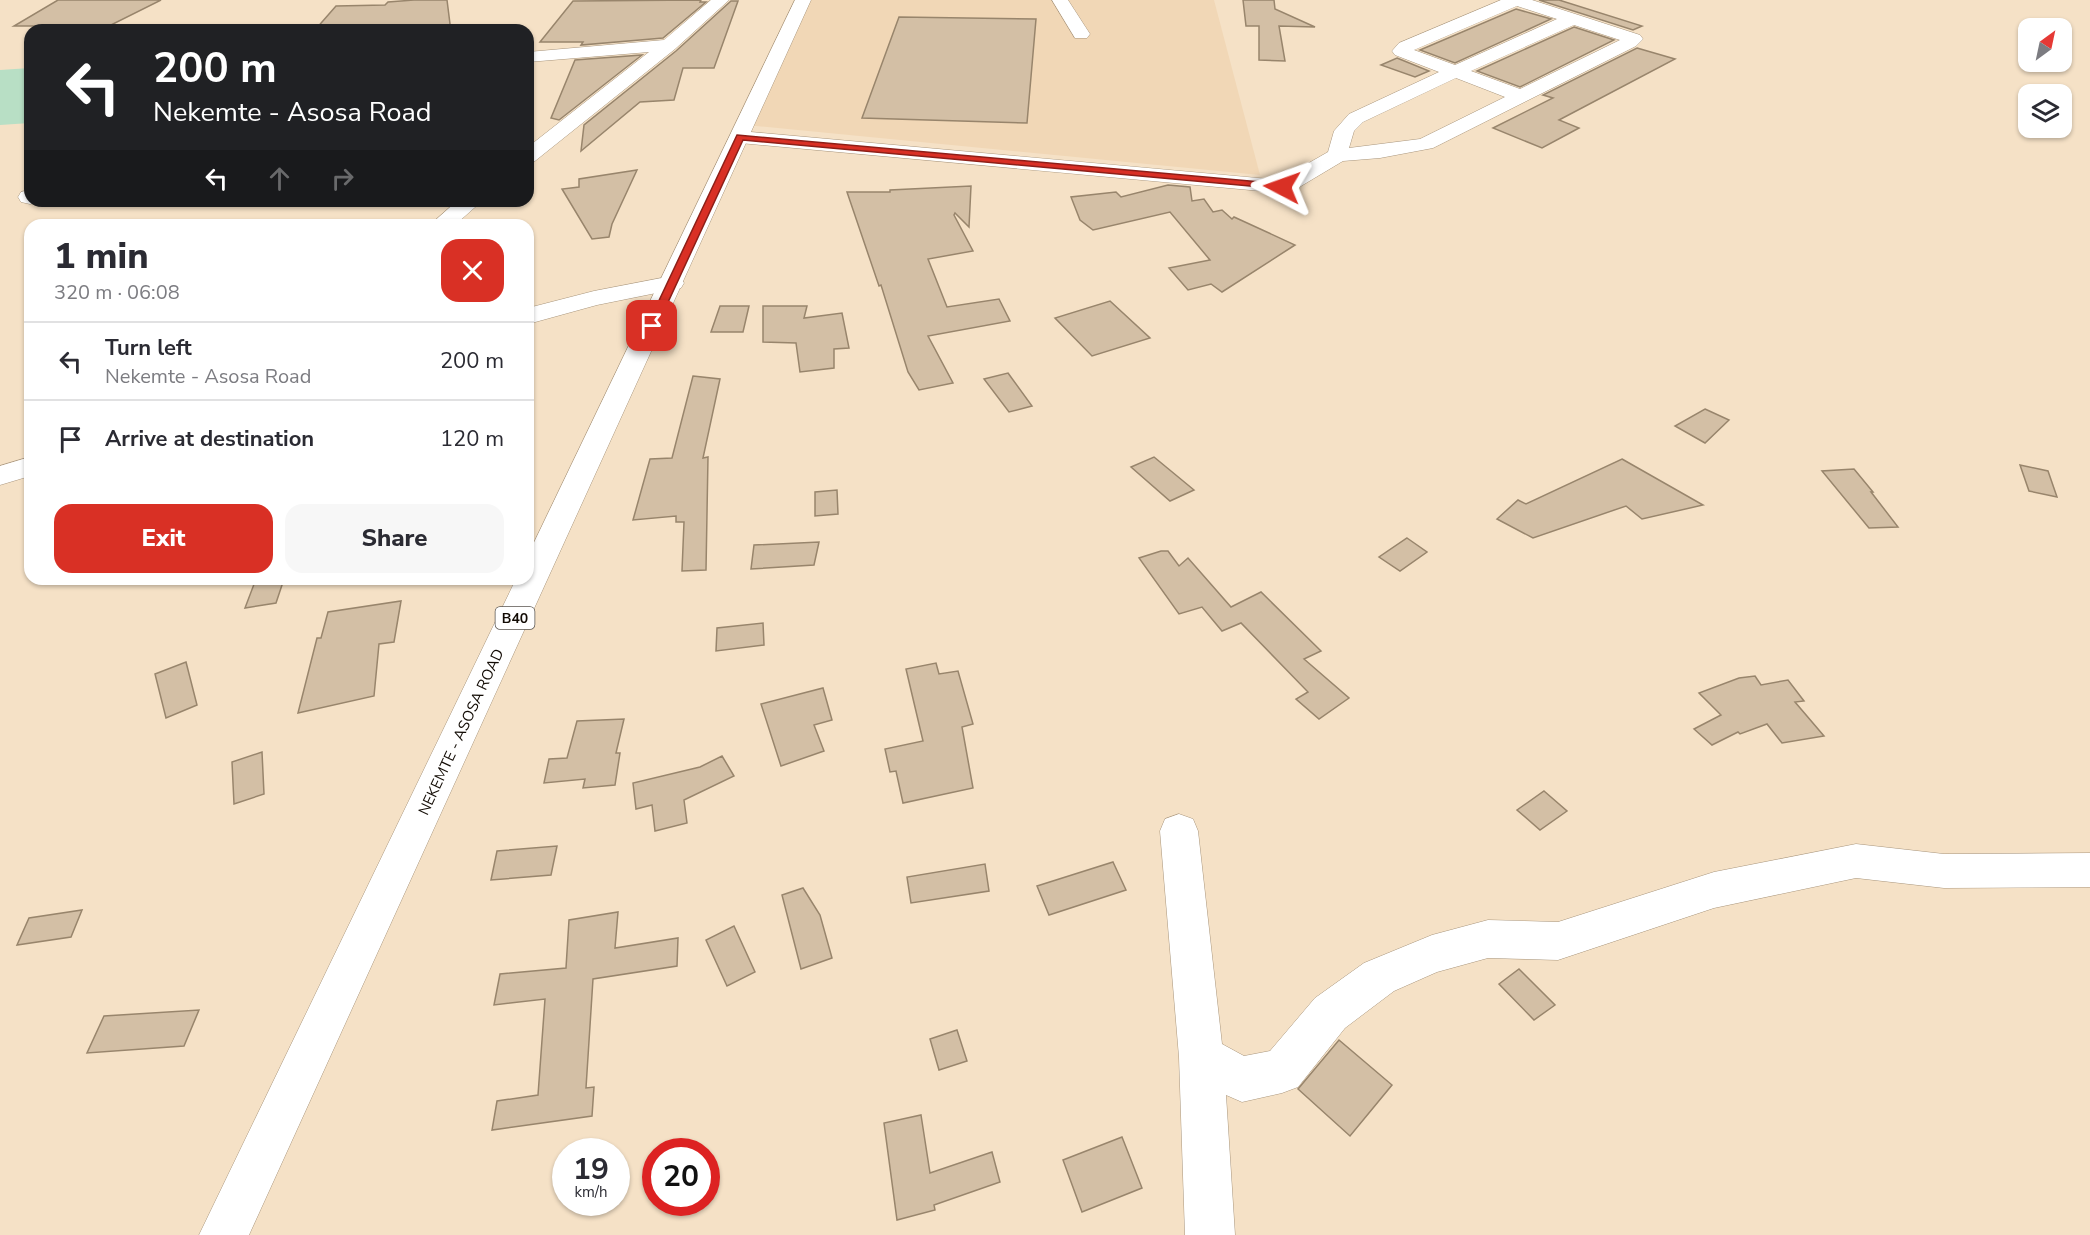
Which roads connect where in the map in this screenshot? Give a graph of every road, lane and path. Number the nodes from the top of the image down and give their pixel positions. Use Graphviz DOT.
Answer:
graph roads {
  1 [pos="721,0"];
  2 [pos="803,0"];
  3 [pos="1060,0"];
  4 [pos="1575,18"];
  5 [pos="1081,34"];
  6 [pos="669,45"];
  7 [pos="534,56"];
  8 [pos="1457,73"];
  9 [pos="1520,96"];
  10 [pos="740,137"];
  11 [pos="534,152"];
  12 [pos="1338,155"];
  13 [pos="464,207"];
  14 [pos="448,219"];
  15 [pos="672,283"];
  16 [pos="534,314"];
  17 [pos="24,468"];
  18 [pos="0,477"];
  19 [pos="534,576"];
  20 [pos="530,585"];
  21 [pos="1179,831"];
  22 [pos="2090,870"];
  23 [pos="1201,1057"];
  24 [pos="224,1235"];
  25 [pos="1210,1235"];
  1 -- 6 [label="main road"];
  2 -- 10 [label="main road, NEKEMTE - ASOSA ROAD / B40"];
  3 -- 5 [label="main road"];
  4 -- 8 [label="main road"];
  4 -- 8 [label="main road"];
  4 -- 9 [label="main road"];
  6 -- 7 [label="main road"];
  6 -- 11 [label="main road"];
  8 -- 9 [label="main road"];
  8 -- 12 [label="main road"];
  9 -- 12 [label="main road"];
  10 -- 12 [label="main road"];
  10 -- 15 [label="main road, NEKEMTE - ASOSA ROAD / B40"];
  13 -- 14 [label="main road"];
  15 -- 16 [label="main road"];
  15 -- 19 [label="main road, NEKEMTE - ASOSA ROAD / B40"];
  17 -- 18 [label="main road"];
  20 -- 24 [label="main road, NEKEMTE - ASOSA ROAD / B40"];
  21 -- 23 [label="main road"];
  22 -- 23 [label="main road"];
  23 -- 25 [label="main road"];
}
